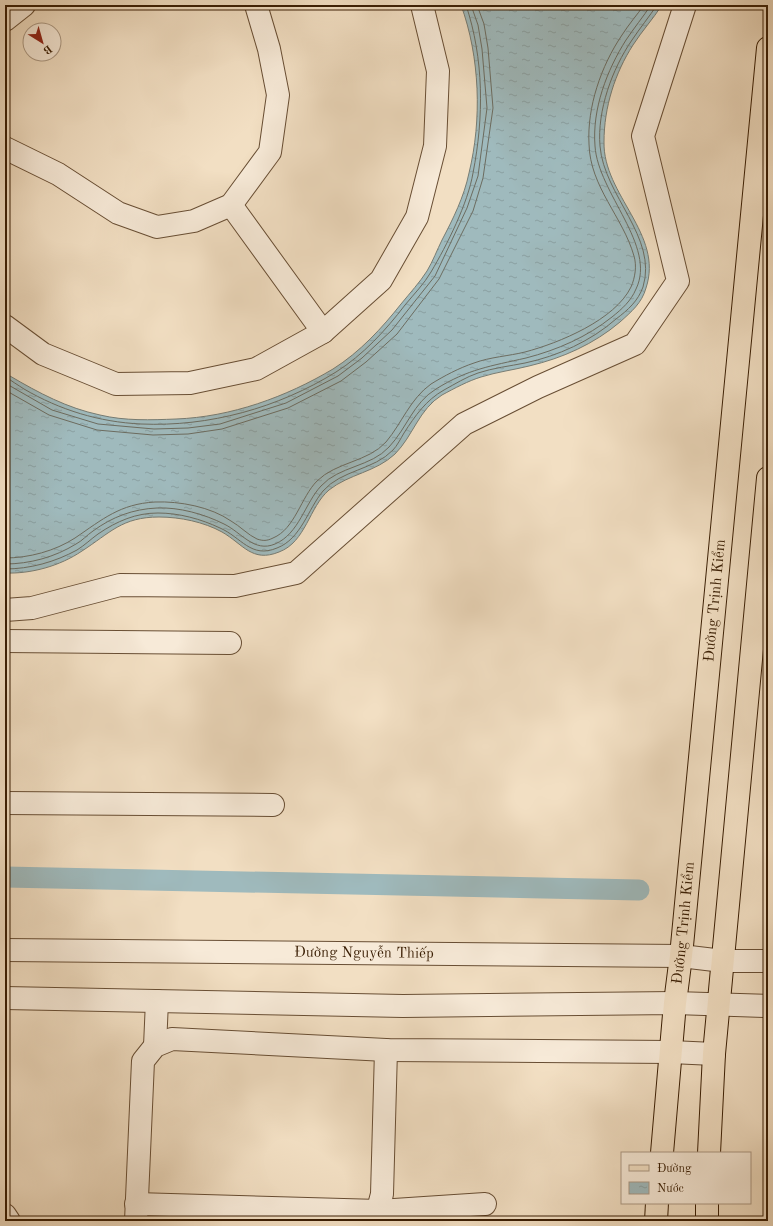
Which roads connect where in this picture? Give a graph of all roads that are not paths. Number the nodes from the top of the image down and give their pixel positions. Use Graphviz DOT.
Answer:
graph roads {
  1 [pos="24,5"];
  2 [pos="256,5"];
  3 [pos="422,5"];
  4 [pos="686,5"];
  5 [pos="5,20"];
  6 [pos="768,48"];
  7 [pos="5,148"];
  8 [pos="231,205"];
  9 [pos="5,326"];
  10 [pos="323,332"];
  11 [pos="768,478"];
  12 [pos="5,610"];
  13 [pos="5,641"];
  14 [pos="230,643"];
  15 [pos="5,803"];
  16 [pos="272,805"];
  17 [pos="5,950"];
  18 [pos="681,956"];
  19 [pos="723,961"];
  20 [pos="768,961"];
  21 [pos="5,998"];
  22 [pos="157,1001"];
  23 [pos="675,1003"];
  24 [pos="719,1005"];
  25 [pos="768,1006"];
  26 [pos="155,1046"];
  27 [pos="386,1050"];
  28 [pos="671,1052"];
  29 [pos="714,1054"];
  30 [pos="662,1152"];
  31 [pos="709,1152"];
  32 [pos="485,1204"];
  33 [pos="658,1204"];
  34 [pos="707,1204"];
  35 [pos="136,1213"];
  36 [pos="5,1215"];
  37 [pos="377,1216"];
  38 [pos="9,1221"];
  39 [pos="656,1221"];
  40 [pos="707,1221"];
  1 -- 5 [label="street"];
  2 -- 8 [label="street"];
  3 -- 10 [label="street"];
  4 -- 12 [label="street"];
  6 -- 18 [label="main road, Đường Trịnh Kiểm"];
  7 -- 8 [label="street"];
  8 -- 10 [label="street"];
  9 -- 10 [label="street"];
  11 -- 19 [label="main road"];
  13 -- 14 [label="street"];
  15 -- 16 [label="street"];
  17 -- 18 [label="street, Đường Nguyễn Thiếp"];
  18 -- 19 [label="street, Đường Nguyễn Thiếp"];
  18 -- 23 [label="main road, Đường Trịnh Kiểm"];
  19 -- 20 [label="street, Đường Nguyễn Thiếp"];
  19 -- 24 [label="main road"];
  21 -- 22 [label="street"];
  22 -- 23 [label="street"];
  22 -- 26 [label="street"];
  23 -- 24 [label="street"];
  23 -- 28 [label="main road, Đường Trịnh Kiểm"];
  24 -- 25 [label="street"];
  24 -- 29 [label="main road"];
  26 -- 27 [label="street"];
  26 -- 35 [label="street"];
  27 -- 28 [label="street"];
  27 -- 37 [label="street"];
  28 -- 29 [label="street"];
  28 -- 30 [label="main road, Đường Trịnh Kiểm"];
  29 -- 31 [label="main road"];
  32 -- 37 [label="street"];
  33 -- 39 [label="main road"];
  34 -- 40 [label="main road"];
  35 -- 37 [label="street"];
  36 -- 38 [label="street"];
}
